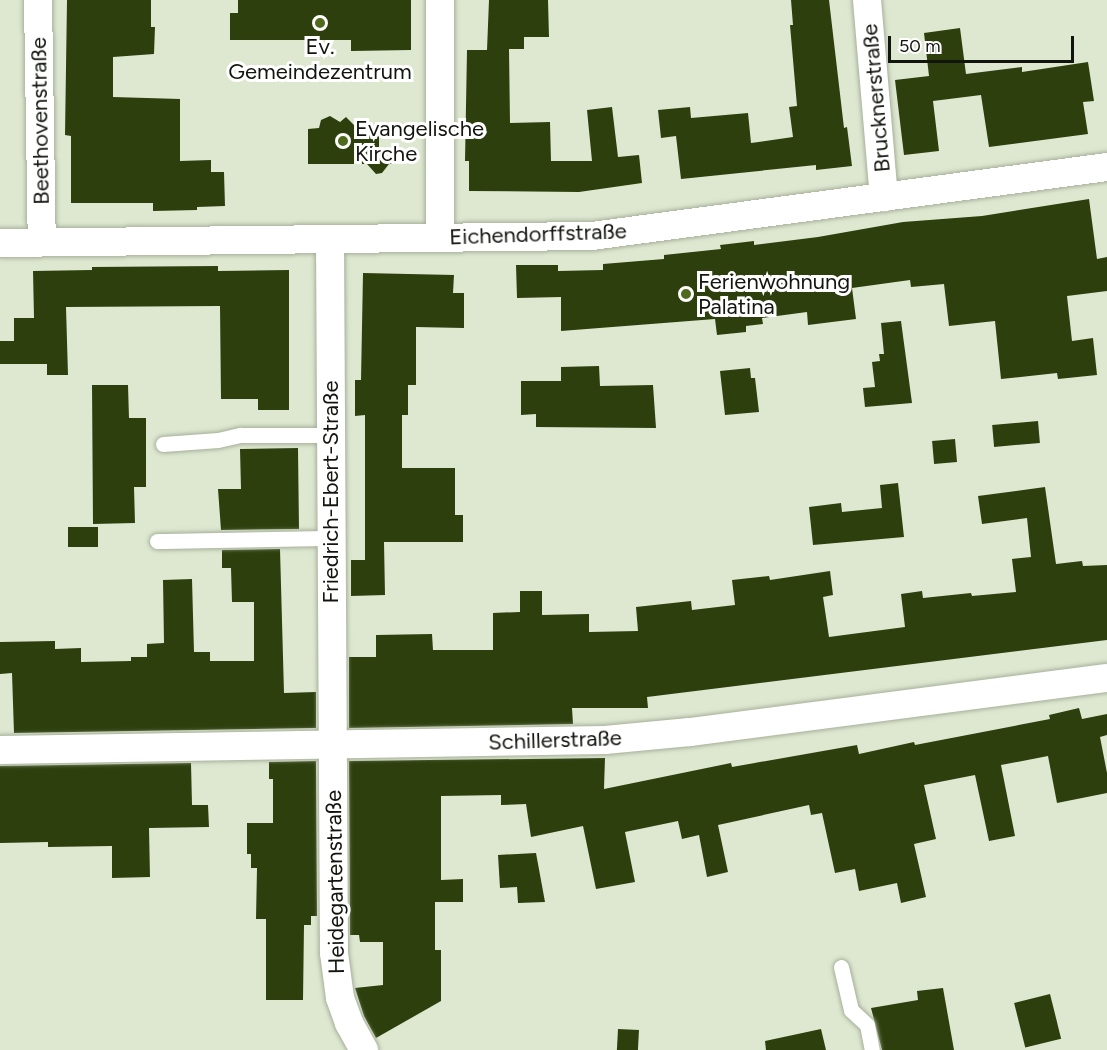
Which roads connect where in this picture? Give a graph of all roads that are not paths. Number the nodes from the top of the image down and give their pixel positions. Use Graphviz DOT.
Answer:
graph roads {
  1 [pos="38,0"];
  2 [pos="441,0"];
  3 [pos="867,0"];
  4 [pos="1107,167"];
  5 [pos="884,197"];
  6 [pos="440,238"];
  7 [pos="330,239"];
  8 [pos="42,242"];
  9 [pos="0,243"];
  10 [pos="332,435"];
  11 [pos="163,444"];
  12 [pos="331,538"];
  13 [pos="157,541"];
  14 [pos="1107,678"];
  15 [pos="333,744"];
  16 [pos="0,750"];
  17 [pos="841,967"];
  18 [pos="364,1050"];
  19 [pos="872,1050"];
  1 -- 8 [label="street, Beethovenstraße"];
  2 -- 6 [label="street"];
  3 -- 5 [label="street, Brucknerstraße"];
  4 -- 5 [label="street, Eichendorffstraße"];
  5 -- 6 [label="street, Eichendorffstraße"];
  6 -- 7 [label="street, Eichendorffstraße"];
  7 -- 8 [label="street, Eichendorffstraße"];
  7 -- 10 [label="street, Friedrich-Ebert-Straße"];
  8 -- 9 [label="street, Eichendorffstraße"];
  10 -- 11 [label="lane"];
  10 -- 12 [label="street, Friedrich-Ebert-Straße"];
  12 -- 13 [label="lane"];
  12 -- 15 [label="street, Friedrich-Ebert-Straße"];
  14 -- 15 [label="street, Schillerstraße"];
  15 -- 16 [label="street, Schillerstraße"];
  15 -- 18 [label="street, Heidegartenstraße"];
  17 -- 19 [label="lane"];
}
